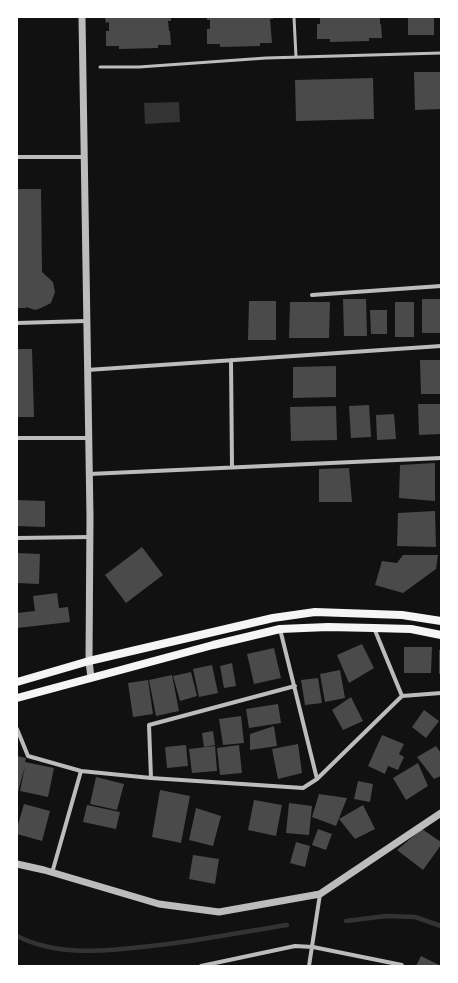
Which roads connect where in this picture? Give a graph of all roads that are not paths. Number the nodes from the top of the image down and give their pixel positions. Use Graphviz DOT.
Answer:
graph roads {
  1 [pos="82,17"];
  2 [pos="294,17"];
  3 [pos="441,53"];
  4 [pos="296,57"];
  5 [pos="100,67"];
  6 [pos="17,157"];
  7 [pos="84,157"];
  8 [pos="441,286"];
  9 [pos="312,295"];
  10 [pos="86,321"];
  11 [pos="17,322"];
  12 [pos="441,346"];
  13 [pos="231,360"];
  14 [pos="87,370"];
  15 [pos="17,438"];
  16 [pos="89,438"];
  17 [pos="441,458"];
  18 [pos="232,467"];
  19 [pos="89,474"];
  20 [pos="90,537"];
  21 [pos="17,538"];
  22 [pos="441,621"];
  23 [pos="374,628"];
  24 [pos="280,629"];
  25 [pos="441,634"];
  26 [pos="89,661"];
  27 [pos="91,678"];
  28 [pos="17,682"];
  29 [pos="295,686"];
  30 [pos="441,693"];
  31 [pos="402,696"];
  32 [pos="17,698"];
  33 [pos="17,730"];
  34 [pos="81,771"];
  35 [pos="151,778"];
  36 [pos="317,779"];
  37 [pos="441,813"];
  38 [pos="17,864"];
  39 [pos="52,873"];
  40 [pos="320,894"];
  41 [pos="313,947"];
  42 [pos="202,966"];
  43 [pos="309,966"];
  44 [pos="402,966"];
  1 -- 7 [label="street"];
  2 -- 4 [label="lane"];
  3 -- 4 [label="lane"];
  4 -- 5 [label="lane"];
  6 -- 7 [label="street"];
  7 -- 10 [label="street"];
  8 -- 9 [label="street"];
  10 -- 11 [label="street"];
  10 -- 14 [label="street"];
  12 -- 13 [label="street"];
  13 -- 14 [label="street"];
  13 -- 18 [label="street"];
  14 -- 16 [label="street"];
  15 -- 16 [label="street"];
  16 -- 19 [label="street"];
  17 -- 18 [label="street"];
  18 -- 19 [label="street"];
  19 -- 20 [label="street"];
  20 -- 21 [label="street"];
  20 -- 26 [label="street"];
  22 -- 26 [label="main road"];
  23 -- 24 [label="main road"];
  23 -- 25 [label="main road"];
  23 -- 31 [label="street"];
  24 -- 27 [label="main road"];
  24 -- 29 [label="street"];
  26 -- 27 [label="street"];
  26 -- 28 [label="main road"];
  27 -- 32 [label="main road"];
  29 -- 35 [label="street"];
  29 -- 36 [label="street"];
  30 -- 31 [label="street"];
  31 -- 36 [label="street"];
  33 -- 34 [label="street"];
  34 -- 35 [label="street"];
  34 -- 39 [label="street"];
  35 -- 36 [label="street"];
  37 -- 40 [label="street"];
  38 -- 39 [label="street"];
  39 -- 40 [label="street"];
  40 -- 41 [label="street"];
  41 -- 42 [label="street"];
  41 -- 43 [label="street"];
  41 -- 44 [label="street"];
}
